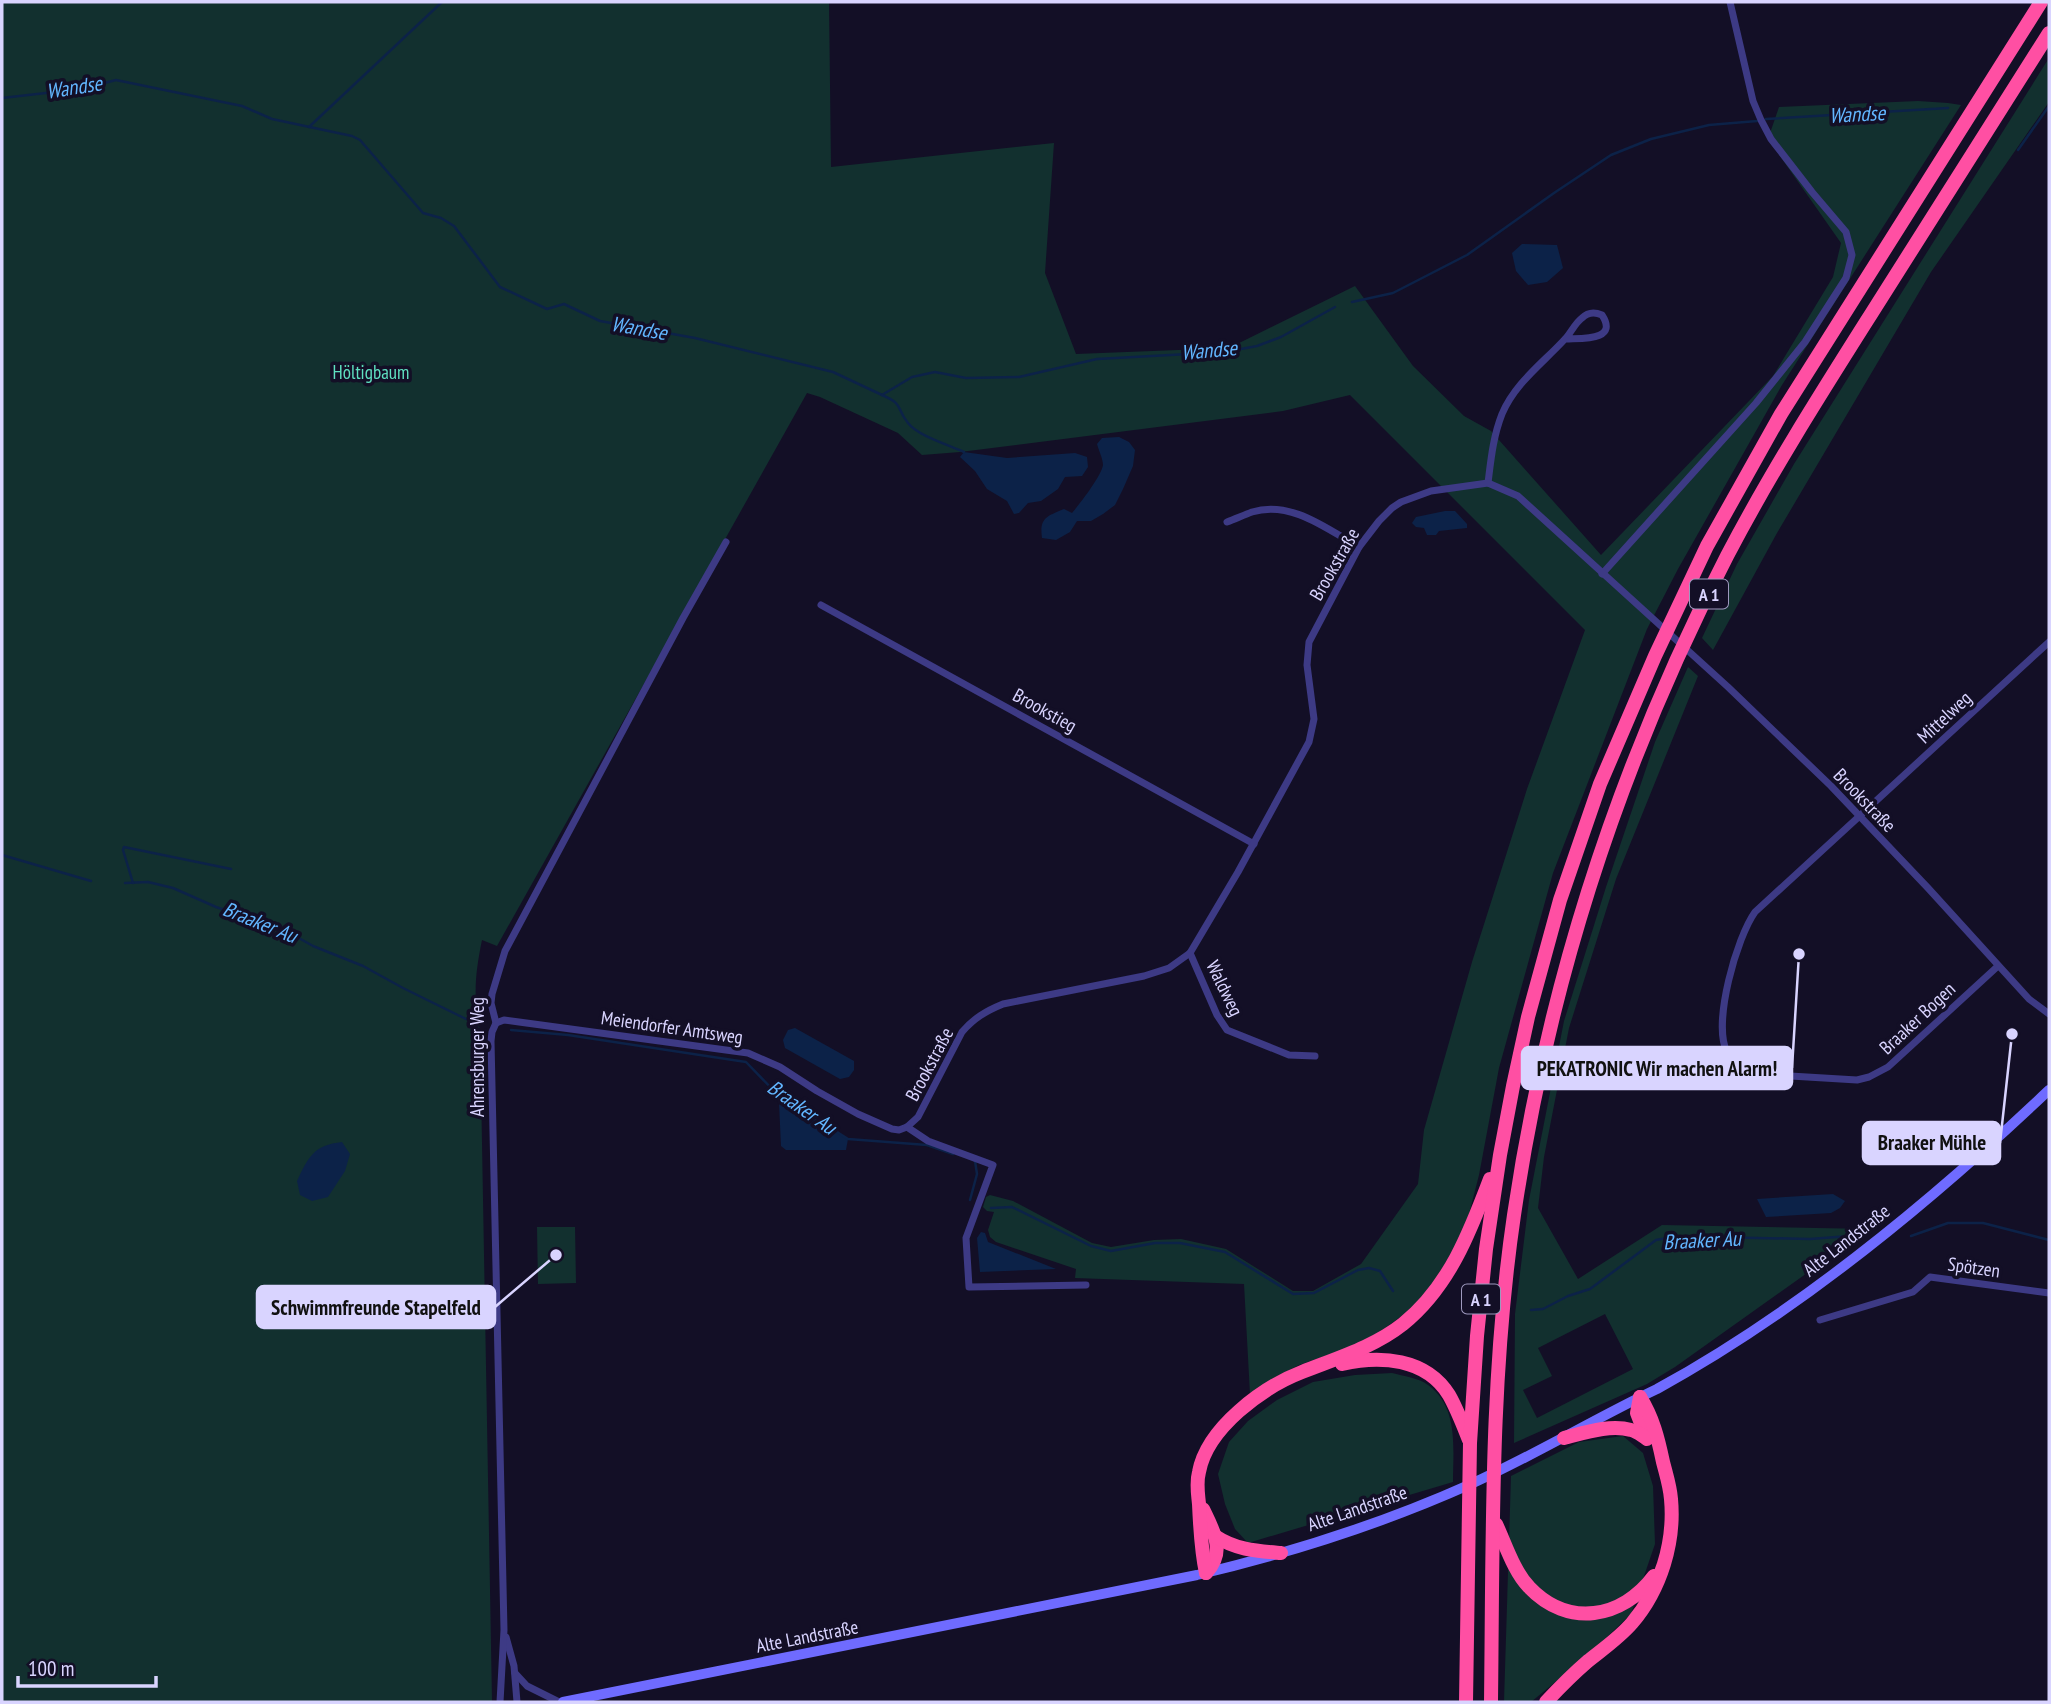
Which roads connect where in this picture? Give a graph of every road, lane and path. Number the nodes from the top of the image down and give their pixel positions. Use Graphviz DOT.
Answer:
graph roads {
  1 [pos="1730,2"];
  2 [pos="2041,2"];
  3 [pos="2049,33"];
  4 [pos="1566,339"];
  5 [pos="1488,483"];
  6 [pos="1227,522"];
  7 [pos="726,542"];
  8 [pos="1359,547"];
  9 [pos="1602,574"];
  10 [pos="821,605"];
  11 [pos="2049,642"];
  12 [pos="1860,816"];
  13 [pos="1254,844"];
  14 [pos="1190,953"];
  15 [pos="1998,966"];
  16 [pos="2047,1013"];
  17 [pos="2049,1020"];
  18 [pos="496,1023"];
  19 [pos="1315,1056"];
  20 [pos="2049,1093"];
  21 [pos="907,1127"];
  22 [pos="1500,1155"];
  23 [pos="1086,1285"];
  24 [pos="2049,1293"];
  25 [pos="1820,1320"];
  26 [pos="1299,1373"];
  27 [pos="1640,1398"];
  28 [pos="1564,1438"];
  29 [pos="1646,1438"];
  30 [pos="1470,1443"];
  31 [pos="1663,1463"];
  32 [pos="1199,1498"];
  33 [pos="1493,1519"];
  34 [pos="1215,1536"];
  35 [pos="1281,1553"];
  36 [pos="1663,1563"];
  37 [pos="1206,1573"];
  38 [pos="504,1629"];
  39 [pos="515,1672"];
  40 [pos="500,1702"];
  41 [pos="517,1702"];
  42 [pos="561,1702"];
  43 [pos="1466,1702"];
  44 [pos="1490,1702"];
  45 [pos="1546,1702"];
  1 -- 9 [label="street"];
  2 -- 22 [label="highway, A 1"];
  3 -- 33 [label="highway, A 1"];
  4 -- 4 [label="street"];
  4 -- 5 [label="street"];
  5 -- 8 [label="street, Brookstraße"];
  5 -- 9 [label="street, Brookstraße"];
  6 -- 8 [label="street"];
  7 -- 18 [label="street, Ahrensburger Weg"];
  8 -- 13 [label="street, Brookstraße"];
  9 -- 12 [label="street, Brookstraße"];
  10 -- 13 [label="street, Brookstieg"];
  11 -- 12 [label="street, Mittelweg"];
  12 -- 15 [label="street, Brookstraße"];
  12 -- 15 [label="street, Braaker Bogen"];
  13 -- 14 [label="street, Brookstraße"];
  14 -- 19 [label="street, Waldweg"];
  14 -- 21 [label="street, Brookstraße"];
  15 -- 16 [label="street, Brookstraße"];
  16 -- 17 [label="street, Brookstraße"];
  18 -- 21 [label="street, Meiendorfer Amtsweg"];
  18 -- 38 [label="street, Ahrensburger Weg"];
  20 -- 27 [label="main road, Alte Landstraße"];
  21 -- 23 [label="street, Meiendorfer Amtsweg"];
  22 -- 26 [label="highway"];
  22 -- 30 [label="highway, A 1"];
  24 -- 25 [label="street, Spötzen"];
  26 -- 30 [label="highway"];
  26 -- 32 [label="highway"];
  27 -- 28 [label="main road, Alte Landstraße"];
  27 -- 29 [label="highway"];
  27 -- 31 [label="highway"];
  28 -- 29 [label="highway"];
  28 -- 35 [label="main road, Alte Landstraße"];
  29 -- 31 [label="highway"];
  30 -- 43 [label="highway, A 1"];
  31 -- 36 [label="highway"];
  32 -- 34 [label="highway"];
  32 -- 37 [label="highway"];
  33 -- 36 [label="highway"];
  33 -- 44 [label="highway, A 1"];
  34 -- 35 [label="highway"];
  34 -- 37 [label="highway"];
  35 -- 37 [label="main road, Alte Landstraße"];
  36 -- 45 [label="highway"];
  37 -- 42 [label="main road, Alte Landstraße"];
  38 -- 39 [label="street, Ahrensburger Weg"];
  38 -- 40 [label="street, Ahrensburger Weg"];
  39 -- 41 [label="street, Ahrensburger Weg"];
  39 -- 42 [label="street"];
}
